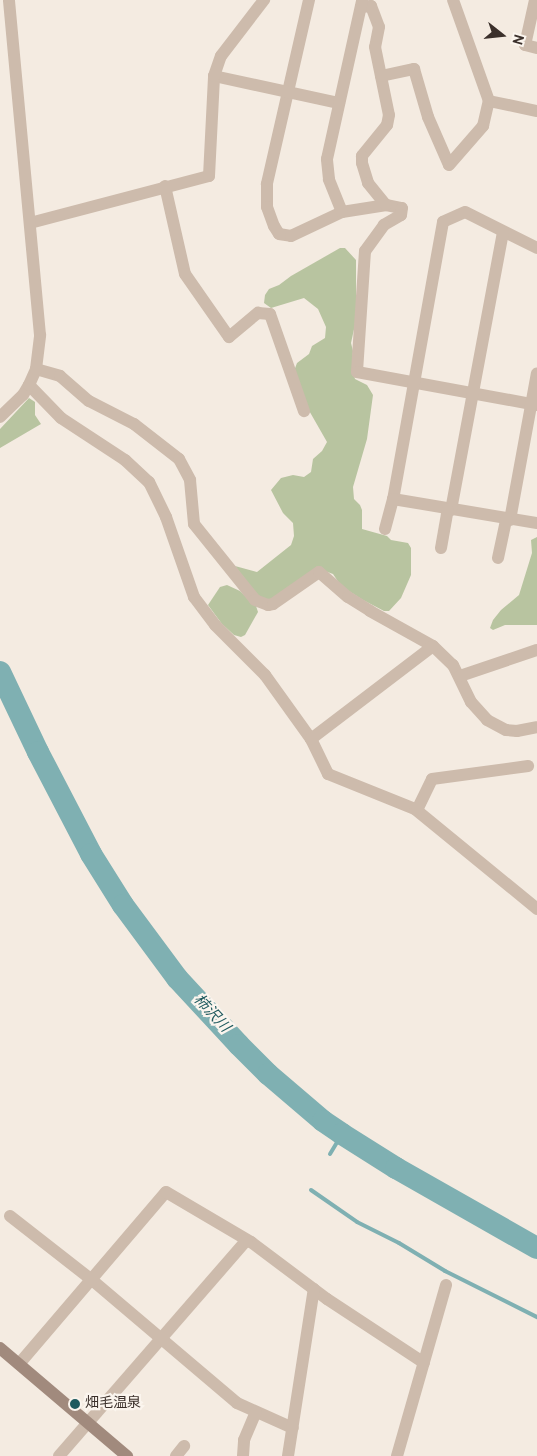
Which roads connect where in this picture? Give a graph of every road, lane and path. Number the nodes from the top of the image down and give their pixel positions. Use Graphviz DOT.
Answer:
graph roads {
  1 [pos="10,0"];
  2 [pos="264,0"];
  3 [pos="309,0"];
  4 [pos="453,0"];
  5 [pos="535,0"];
  6 [pos="362,4"];
  7 [pos="537,48"];
  8 [pos="214,76"];
  9 [pos="382,76"];
  10 [pos="289,92"];
  11 [pos="489,101"];
  12 [pos="339,104"];
  13 [pos="537,111"];
  14 [pos="165,186"];
  15 [pos="386,205"];
  16 [pos="342,212"];
  17 [pos="30,223"];
  18 [pos="503,232"];
  19 [pos="537,248"];
  20 [pos="36,369"];
  21 [pos="537,373"];
  22 [pos="414,384"];
  23 [pos="30,385"];
  24 [pos="473,393"];
  25 [pos="534,405"];
  26 [pos="304,411"];
  27 [pos="0,417"];
  28 [pos="393,499"];
  29 [pos="449,510"];
  30 [pos="508,520"];
  31 [pos="537,523"];
  32 [pos="385,529"];
  33 [pos="441,548"];
  34 [pos="498,558"];
  35 [pos="433,646"];
  36 [pos="537,650"];
  37 [pos="460,676"];
  38 [pos="537,726"];
  39 [pos="312,739"];
  40 [pos="528,766"];
  41 [pos="417,810"];
  42 [pos="537,908"];
  43 [pos="10,1216"];
  44 [pos="247,1240"];
  45 [pos="92,1280"];
  46 [pos="446,1285"];
  47 [pos="314,1289"];
  48 [pos="160,1339"];
  49 [pos="0,1348"];
  50 [pos="424,1363"];
  51 [pos="19,1364"];
  52 [pos="256,1412"];
  53 [pos="88,1423"];
  54 [pos="293,1428"];
  55 [pos="59,1456"];
  56 [pos="127,1456"];
  57 [pos="243,1456"];
  58 [pos="288,1456"];
  59 [pos="397,1456"];
  1 -- 17 [label="street"];
  2 -- 8 [label="street"];
  3 -- 10 [label="street"];
  4 -- 11 [label="street"];
  5 -- 7 [label="street"];
  6 -- 9 [label="street"];
  6 -- 12 [label="street"];
  8 -- 10 [label="street"];
  8 -- 14 [label="street"];
  9 -- 11 [label="street"];
  9 -- 15 [label="street"];
  10 -- 12 [label="street"];
  10 -- 16 [label="street"];
  11 -- 13 [label="street"];
  12 -- 16 [label="street"];
  14 -- 17 [label="street"];
  14 -- 26 [label="street"];
  15 -- 16 [label="street"];
  15 -- 22 [label="street"];
  17 -- 20 [label="street"];
  18 -- 19 [label="street"];
  18 -- 22 [label="street"];
  18 -- 24 [label="street"];
  20 -- 23 [label="street"];
  20 -- 35 [label="street"];
  21 -- 25 [label="street"];
  22 -- 24 [label="street"];
  22 -- 28 [label="street"];
  23 -- 27 [label="street"];
  23 -- 39 [label="street"];
  24 -- 25 [label="street"];
  24 -- 29 [label="street"];
  25 -- 30 [label="street"];
  28 -- 29 [label="street"];
  28 -- 32 [label="street"];
  29 -- 30 [label="street"];
  29 -- 33 [label="street"];
  30 -- 31 [label="street"];
  30 -- 34 [label="street"];
  35 -- 37 [label="street"];
  35 -- 39 [label="street"];
  36 -- 37 [label="street"];
  37 -- 38 [label="street"];
  39 -- 41 [label="street"];
  40 -- 41 [label="street"];
  41 -- 42 [label="street"];
  43 -- 45 [label="street"];
  44 -- 45 [label="street"];
  44 -- 47 [label="street"];
  44 -- 48 [label="street"];
  45 -- 48 [label="street"];
  45 -- 51 [label="street"];
  46 -- 50 [label="street"];
  47 -- 50 [label="street"];
  47 -- 54 [label="street"];
  48 -- 52 [label="street"];
  48 -- 53 [label="street"];
  49 -- 51 [label="main road"];
  50 -- 59 [label="street"];
  51 -- 53 [label="main road"];
  52 -- 54 [label="street"];
  52 -- 57 [label="street"];
  53 -- 55 [label="street"];
  53 -- 56 [label="main road"];
  54 -- 58 [label="street"];
}
